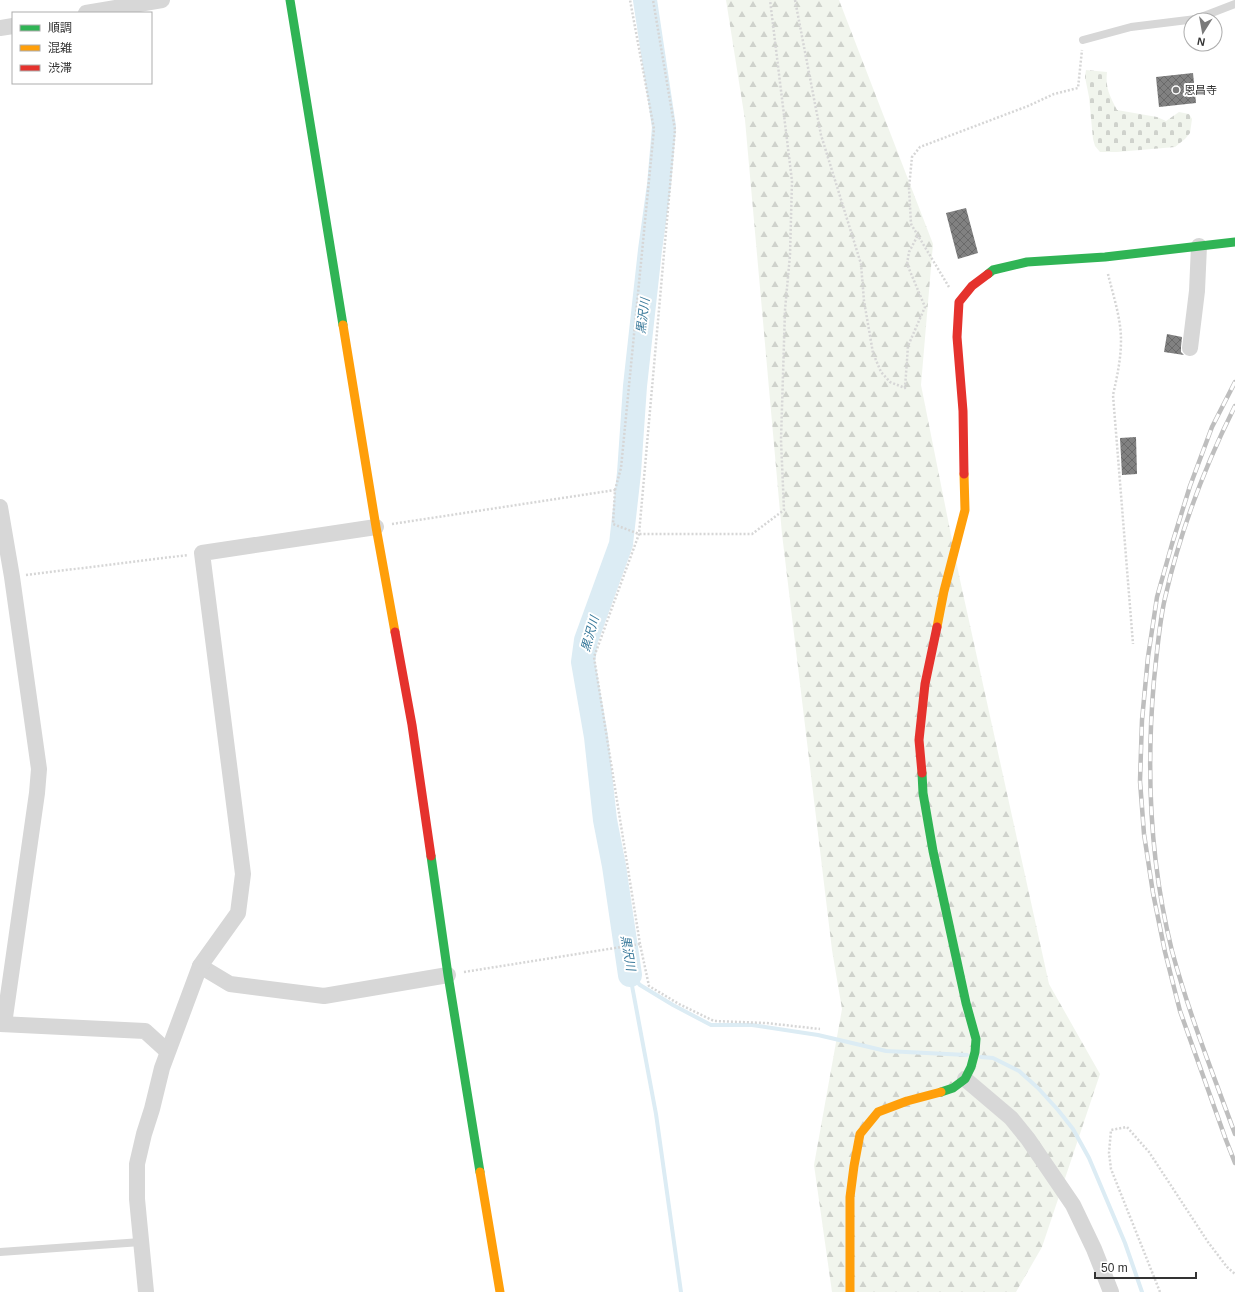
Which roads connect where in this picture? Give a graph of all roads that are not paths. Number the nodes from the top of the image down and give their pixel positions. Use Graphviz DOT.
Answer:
graph roads {
  1 [pos="162,0"];
  2 [pos="290,0"];
  3 [pos="1235,4"];
  4 [pos="92,12"];
  5 [pos="12,26"];
  6 [pos="0,28"];
  7 [pos="1083,40"];
  8 [pos="1235,242"];
  9 [pos="1198,246"];
  10 [pos="1190,348"];
  11 [pos="0,507"];
  12 [pos="376,527"];
  13 [pos="200,966"];
  14 [pos="448,975"];
  15 [pos="2,1024"];
  16 [pos="167,1051"];
  17 [pos="966,1079"];
  18 [pos="141,1242"];
  19 [pos="0,1252"];
  20 [pos="146,1292"];
  21 [pos="500,1292"];
  22 [pos="850,1292"];
  23 [pos="1111,1292"];
  1 -- 4 [label="street"];
  2 -- 12 [label="street"];
  3 -- 7 [label="lane"];
  5 -- 6 [label="street"];
  8 -- 9 [label="street"];
  9 -- 10 [label="street"];
  9 -- 17 [label="street"];
  11 -- 15 [label="street"];
  12 -- 13 [label="street"];
  12 -- 14 [label="street"];
  13 -- 14 [label="street"];
  13 -- 16 [label="street"];
  14 -- 21 [label="street"];
  15 -- 16 [label="street"];
  16 -- 18 [label="street"];
  17 -- 22 [label="street"];
  17 -- 23 [label="street"];
  18 -- 19 [label="lane"];
  18 -- 20 [label="street"];
}
